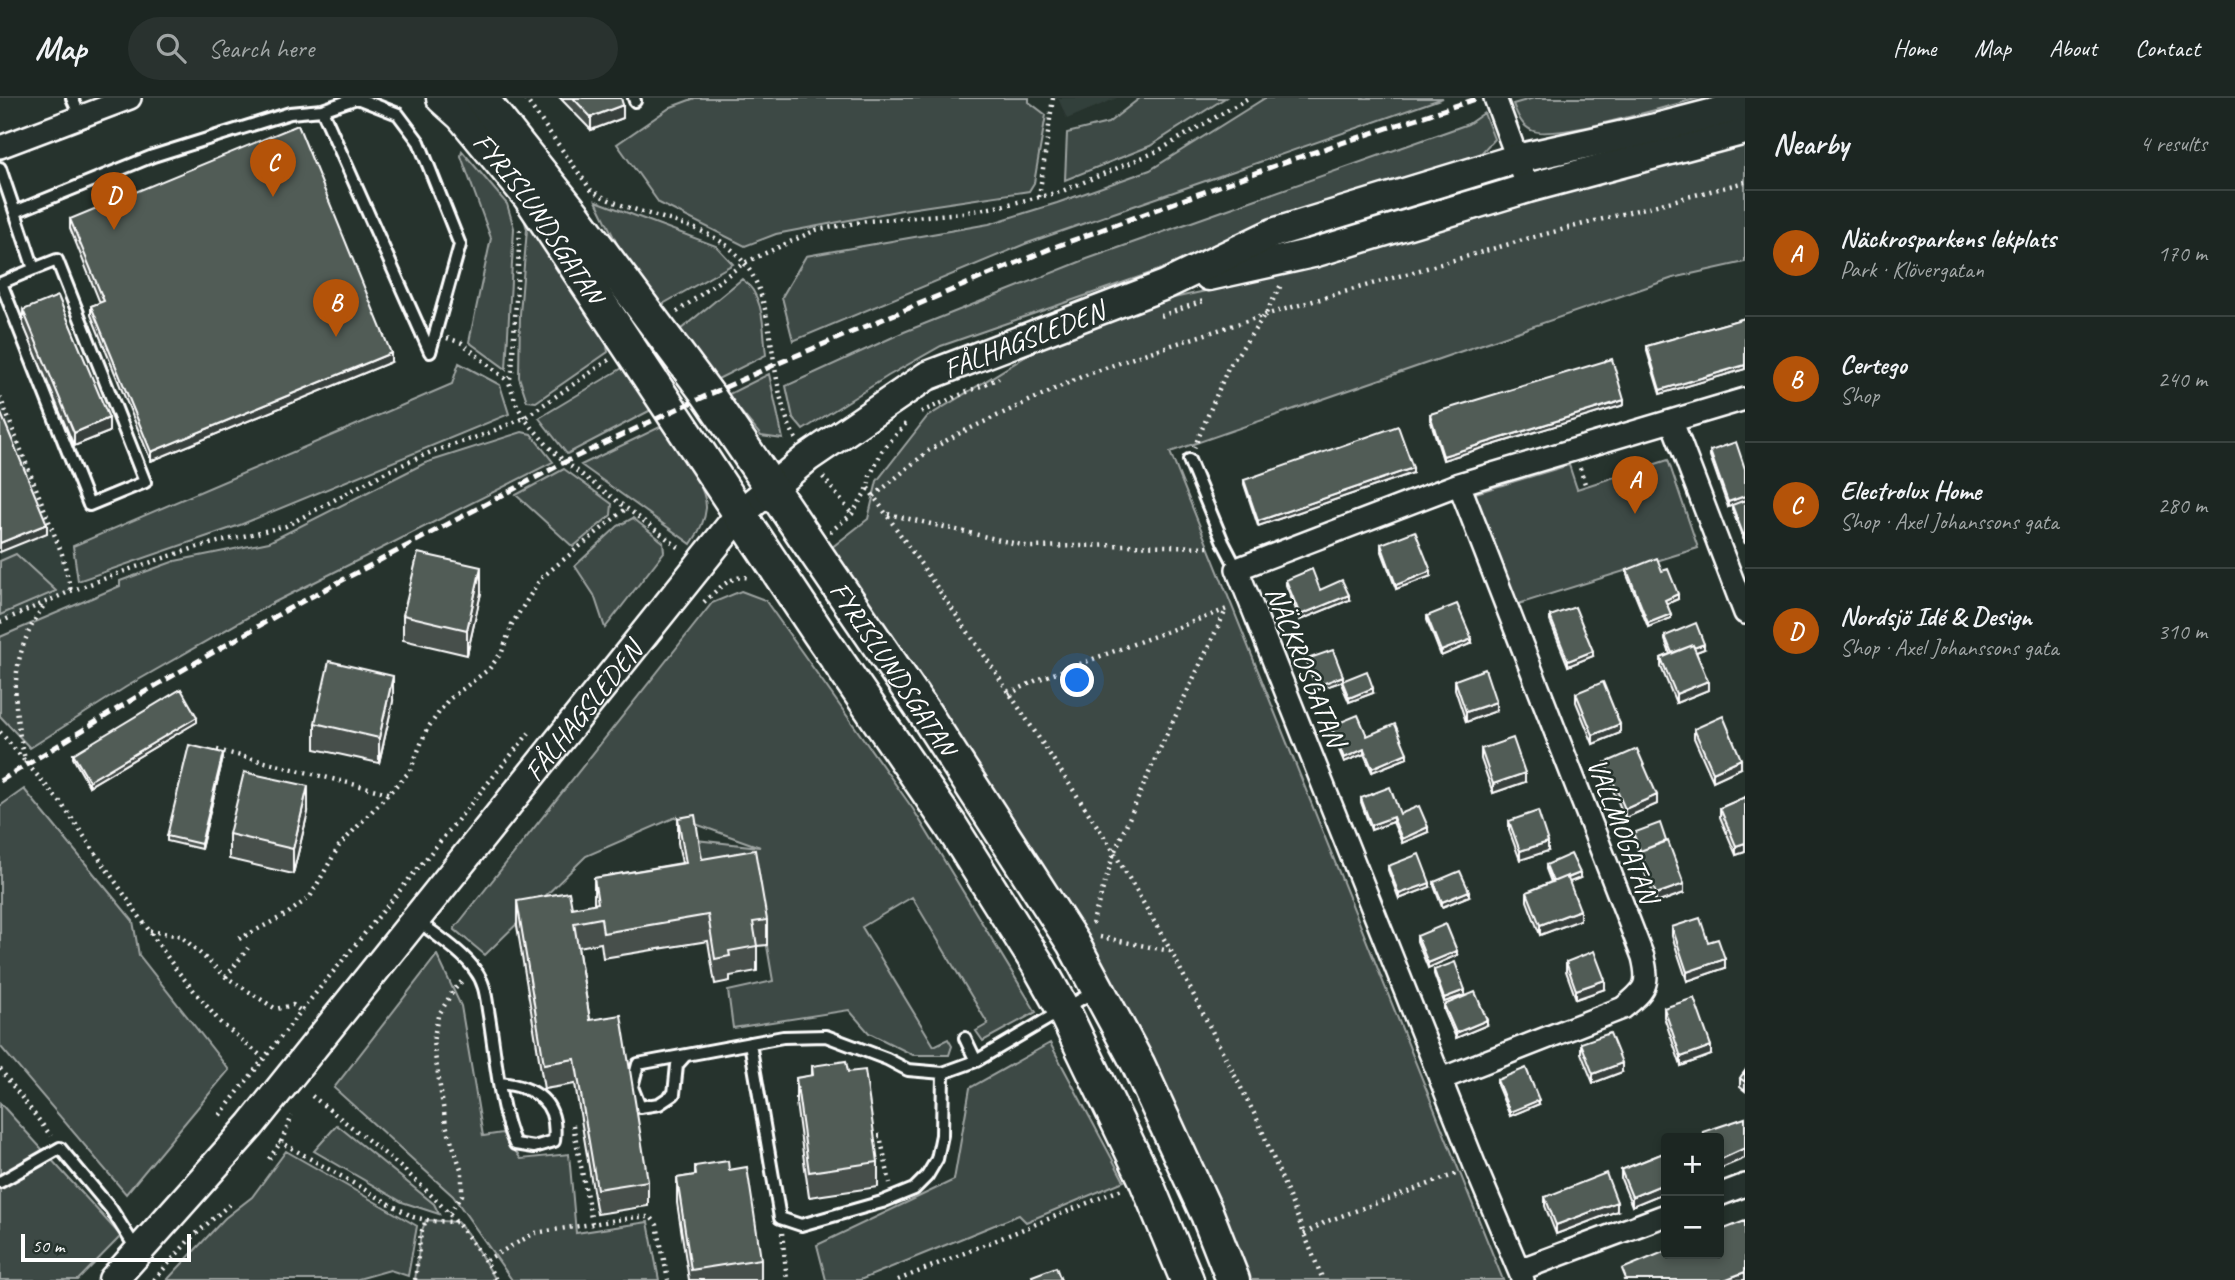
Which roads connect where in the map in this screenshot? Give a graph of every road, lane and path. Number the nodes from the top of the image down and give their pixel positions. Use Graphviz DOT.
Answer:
graph roads {
  1 [pos="130,98"];
  2 [pos="443,98"];
  3 [pos="481,98"];
  4 [pos="525,98"];
  5 [pos="1053,98"];
  6 [pos="1248,98"];
  7 [pos="1495,98"];
  8 [pos="1745,105"];
  9 [pos="76,107"];
  10 [pos="321,110"];
  11 [pos="1745,130"];
  12 [pos="0,147"];
  13 [pos="1516,159"];
  14 [pos="0,168"];
  15 [pos="1745,183"];
  16 [pos="1528,188"];
  17 [pos="1039,197"];
  18 [pos="15,212"];
  19 [pos="520,225"];
  20 [pos="744,264"];
  21 [pos="34,269"];
  22 [pos="1283,282"];
  23 [pos="1165,285"];
  24 [pos="1209,299"];
  25 [pos="1265,315"];
  26 [pos="1158,317"];
  27 [pos="668,319"];
  28 [pos="435,334"];
  29 [pos="617,355"];
  30 [pos="1009,373"];
  31 [pos="509,382"];
  32 [pos="0,397"];
  33 [pos="1745,399"];
  34 [pos="524,418"];
  35 [pos="1672,422"];
  36 [pos="807,458"];
  37 [pos="1189,460"];
  38 [pos="1459,484"];
  39 [pos="772,486"];
  40 [pos="868,488"];
  41 [pos="874,496"];
  42 [pos="627,508"];
  43 [pos="741,513"];
  44 [pos="852,514"];
  45 [pos="886,514"];
  46 [pos="811,546"];
  47 [pos="679,547"];
  48 [pos="1226,548"];
  49 [pos="671,558"];
  50 [pos="700,566"];
  51 [pos="777,569"];
  52 [pos="1237,569"];
  53 [pos="71,591"];
  54 [pos="1250,601"];
  55 [pos="47,602"];
  56 [pos="1226,610"];
  57 [pos="1745,613"];
  58 [pos="0,622"];
  59 [pos="1009,694"];
  60 [pos="537,724"];
  61 [pos="0,733"];
  62 [pos="0,739"];
  63 [pos="7,741"];
  64 [pos="217,750"];
  65 [pos="26,764"];
  66 [pos="388,793"];
  67 [pos="1114,853"];
  68 [pos="415,919"];
  69 [pos="149,931"];
  70 [pos="239,939"];
  71 [pos="248,948"];
  72 [pos="1171,951"];
  73 [pos="475,968"];
  74 [pos="226,977"];
  75 [pos="1098,989"];
  76 [pos="1064,1011"];
  77 [pos="301,1012"];
  78 [pos="326,1031"];
  79 [pos="965,1038"];
  80 [pos="750,1044"];
  81 [pos="260,1055"];
  82 [pos="685,1056"];
  83 [pos="976,1061"];
  84 [pos="0,1069"];
  85 [pos="943,1073"];
  86 [pos="1441,1079"];
  87 [pos="500,1083"];
  88 [pos="312,1096"];
  89 [pos="220,1115"];
  90 [pos="572,1123"];
  91 [pos="251,1125"];
  92 [pos="871,1136"];
  93 [pos="60,1148"];
  94 [pos="1475,1166"];
  95 [pos="1145,1179"];
  96 [pos="0,1182"];
  97 [pos="1745,1185"];
  98 [pos="1724,1193"];
  99 [pos="893,1198"];
  100 [pos="230,1203"];
  101 [pos="449,1213"];
  102 [pos="1661,1217"];
  103 [pos="780,1218"];
  104 [pos="426,1220"];
  105 [pos="457,1222"];
  106 [pos="592,1223"];
  107 [pos="1304,1234"];
  108 [pos="138,1253"];
  109 [pos="485,1260"];
  110 [pos="1522,1275"];
  111 [pos="113,1280"];
  112 [pos="154,1280"];
  113 [pos="415,1280"];
  114 [pos="496,1280"];
  115 [pos="668,1280"];
  116 [pos="787,1280"];
  117 [pos="898,1280"];
  118 [pos="1187,1280"];
  119 [pos="1233,1280"];
  120 [pos="1323,1280"];
  1 -- 9 [label="street"];
  2 -- 43 [label="main road, FYRISLUNDSGATAN"];
  3 -- 39 [label="main road, FYRISLUNDSGATAN"];
  4 -- 20 [label="path"];
  5 -- 17 [label="path"];
  6 -- 17 [label="path"];
  7 -- 13 [label="street"];
  8 -- 13 [label="street, FÅLHAGSLEDEN"];
  9 -- 12 [label="street"];
  10 -- 18 [label="lane"];
  10 -- 28 [label="lane"];
  10 -- 28 [label="lane"];
  11 -- 16 [label="street, FÅLHAGSLEDEN"];
  13 -- 16 [label="street"];
  13 -- 23 [label="street, FÅLHAGSLEDEN"];
  14 -- 18 [label="lane"];
  15 -- 25 [label="path"];
  16 -- 23 [label="street, FÅLHAGSLEDEN"];
  17 -- 20 [label="path"];
  18 -- 21 [label="lane"];
  19 -- 31 [label="path"];
  20 -- 27 [label="path"];
  20 -- 36 [label="path"];
  21 -- 21 [label="lane"];
  22 -- 25 [label="path"];
  23 -- 36 [label="street, FÅLHAGSLEDEN"];
  24 -- 26 [label="path"];
  25 -- 37 [label="path"];
  25 -- 41 [label="path"];
  28 -- 31 [label="path"];
  29 -- 34 [label="path"];
  30 -- 40 [label="path"];
  31 -- 34 [label="path"];
  32 -- 53 [label="path"];
  33 -- 35 [label="street, NÄCKROSGATAN"];
  34 -- 42 [label="path"];
  34 -- 53 [label="path"];
  35 -- 38 [label="street, NÄCKROSGATAN"];
  35 -- 57 [label="street"];
  36 -- 39 [label="street, FÅLHAGSLEDEN"];
  36 -- 44 [label="path"];
  37 -- 48 [label="lane"];
  38 -- 52 [label="street, NÄCKROSGATAN"];
  38 -- 86 [label="street, VALLMOGATAN"];
  39 -- 43 [label="street, FÅLHAGSLEDEN"];
  39 -- 46 [label="main road, FYRISLUNDSGATAN"];
  40 -- 41 [label="path"];
  40 -- 44 [label="path"];
  41 -- 45 [label="path"];
  42 -- 47 [label="path"];
  42 -- 66 [label="path"];
  43 -- 50 [label="street, FÅLHAGSLEDEN"];
  43 -- 51 [label="main road, FYRISLUNDSGATAN"];
  44 -- 46 [label="path"];
  45 -- 48 [label="path"];
  45 -- 59 [label="path"];
  46 -- 75 [label="main road, FYRISLUNDSGATAN"];
  47 -- 49 [label="path"];
  47 -- 50 [label="path"];
  48 -- 52 [label="lane"];
  50 -- 51 [label="path"];
  50 -- 68 [label="street, FÅLHAGSLEDEN"];
  51 -- 76 [label="main road, FYRISLUNDSGATAN"];
  52 -- 54 [label="street, NÄCKROSGATAN"];
  53 -- 55 [label="path"];
  54 -- 56 [label="path"];
  54 -- 86 [label="street, NÄCKROSGATAN"];
  55 -- 58 [label="path"];
  55 -- 65 [label="path"];
  56 -- 59 [label="path"];
  56 -- 67 [label="path"];
  59 -- 67 [label="path"];
  60 -- 77 [label="path"];
  61 -- 63 [label="path"];
  62 -- 63 [label="path"];
  63 -- 65 [label="path"];
  64 -- 66 [label="path"];
  65 -- 69 [label="path"];
  66 -- 70 [label="path"];
  67 -- 72 [label="path"];
  67 -- 72 [label="path"];
  68 -- 73 [label="lane"];
  68 -- 78 [label="street, FÅLHAGSLEDEN"];
  69 -- 74 [label="path"];
  69 -- 81 [label="path"];
  71 -- 74 [label="path"];
  72 -- 107 [label="path"];
  73 -- 87 [label="lane"];
  73 -- 101 [label="path"];
  74 -- 77 [label="path"];
  75 -- 76 [label="lane"];
  75 -- 119 [label="main road, FYRISLUNDSGATAN"];
  76 -- 83 [label="lane"];
  76 -- 95 [label="main road, FYRISLUNDSGATAN"];
  77 -- 78 [label="path"];
  77 -- 89 [label="path"];
  78 -- 91 [label="street, FÅLHAGSLEDEN"];
  79 -- 83 [label="lane"];
  80 -- 82 [label="lane"];
  80 -- 85 [label="lane"];
  80 -- 103 [label="lane"];
  82 -- 82 [label="lane"];
  83 -- 85 [label="lane"];
  84 -- 93 [label="path"];
  85 -- 99 [label="lane"];
  86 -- 94 [label="street, NÄCKROSGATAN"];
  87 -- 87 [label="lane"];
  88 -- 101 [label="path"];
  90 -- 106 [label="path"];
  91 -- 104 [label="path"];
  91 -- 108 [label="street, FÅLHAGSLEDEN"];
  92 -- 99 [label="path"];
  93 -- 96 [label="lane"];
  93 -- 108 [label="lane"];
  94 -- 107 [label="path"];
  94 -- 110 [label="street, NÄCKROSGATAN"];
  95 -- 117 [label="path"];
  95 -- 118 [label="main road, FYRISLUNDSGATAN"];
  97 -- 98 [label="street"];
  99 -- 103 [label="lane"];
  100 -- 112 [label="path"];
  101 -- 105 [label="path"];
  102 -- 110 [label="street"];
  103 -- 116 [label="path"];
  104 -- 105 [label="path"];
  104 -- 113 [label="path"];
  105 -- 109 [label="path"];
  106 -- 109 [label="path"];
  106 -- 115 [label="path"];
  107 -- 120 [label="path"];
  108 -- 111 [label="street, FÅLHAGSLEDEN"];
  109 -- 114 [label="path"];
}
